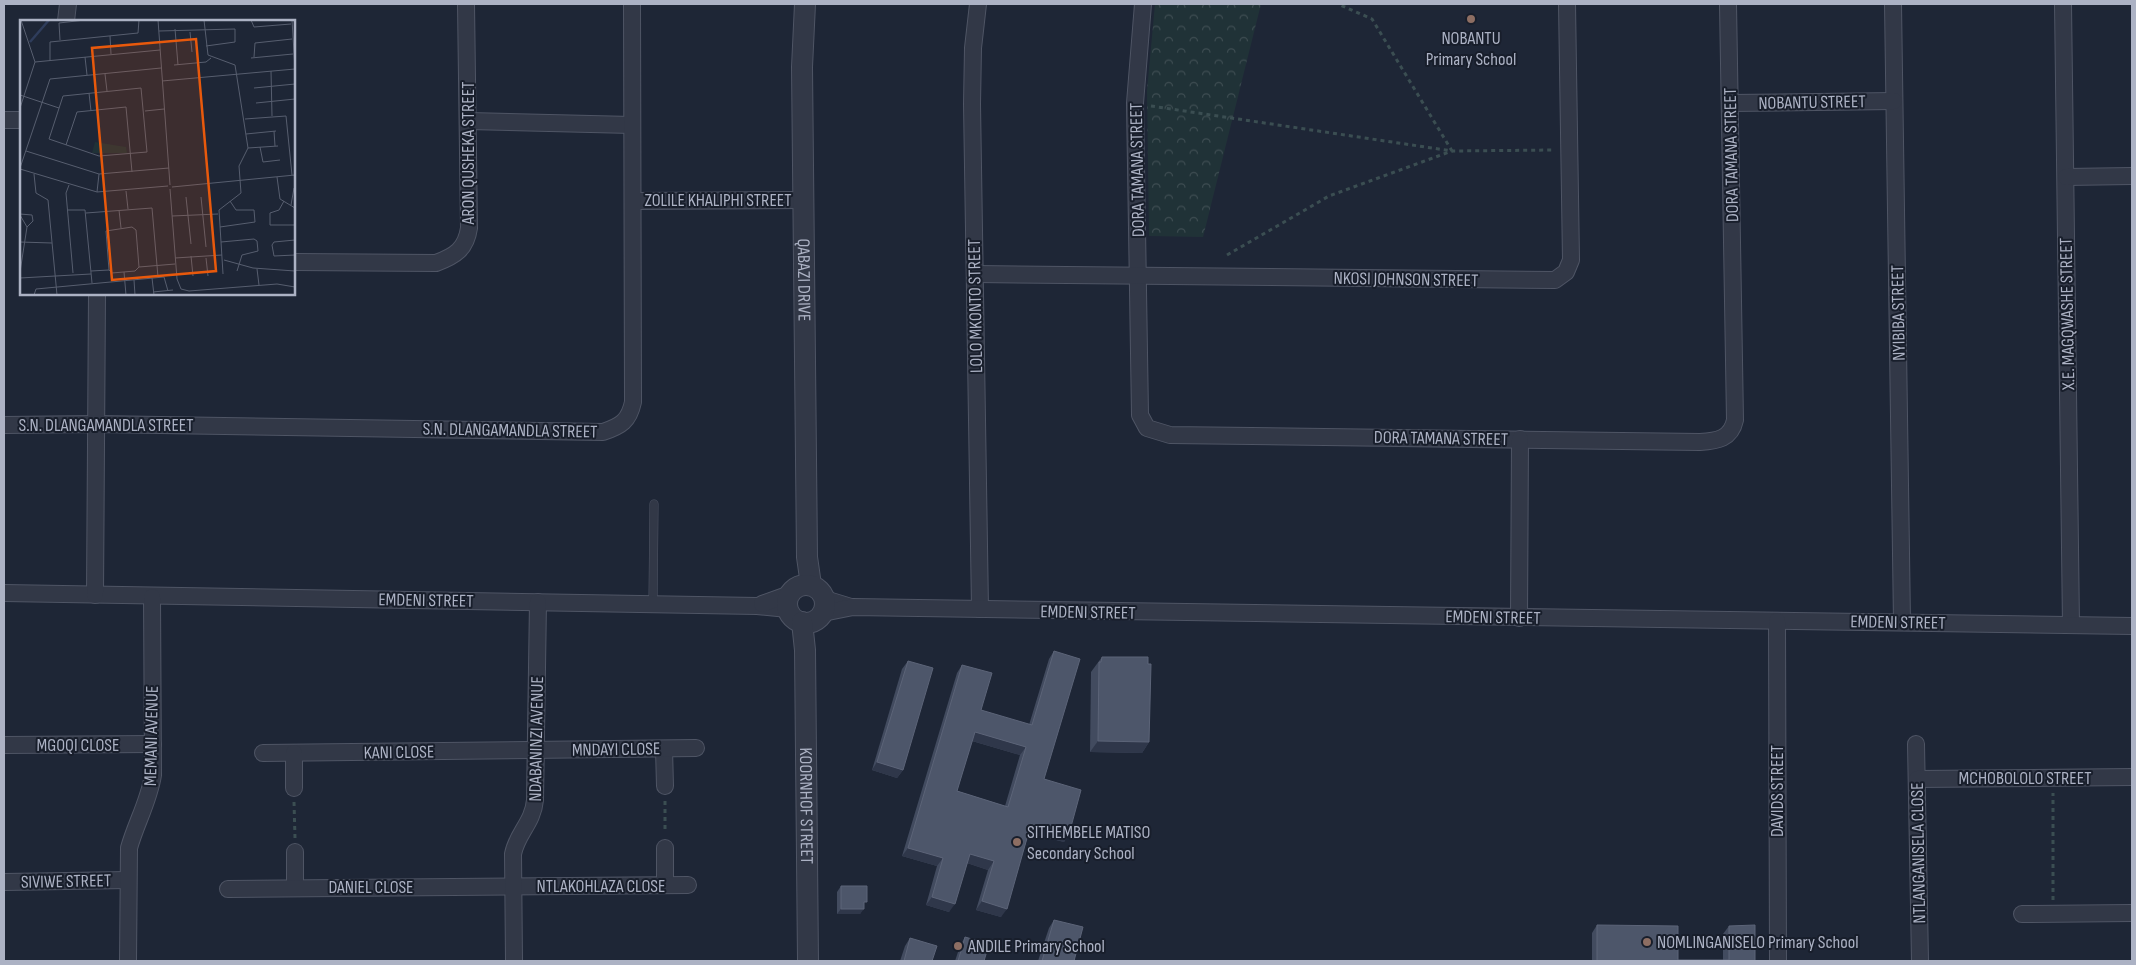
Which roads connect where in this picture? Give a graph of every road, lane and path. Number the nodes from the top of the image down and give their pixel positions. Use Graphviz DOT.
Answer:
graph roads {
  1 [pos="68,4"];
  2 [pos="466,4"];
  3 [pos="632,4"];
  4 [pos="805,4"];
  5 [pos="978,4"];
  6 [pos="1143,4"];
  7 [pos="1338,4"];
  8 [pos="1567,4"];
  9 [pos="1728,4"];
  10 [pos="1893,4"];
  11 [pos="2063,4"];
  12 [pos="66,20"];
  13 [pos="1894,101"];
  14 [pos="1135,103"];
  15 [pos="1730,103"];
  16 [pos="4,120"];
  17 [pos="20,120"];
  18 [pos="469,121"];
  19 [pos="632,125"];
  20 [pos="1452,150"];
  21 [pos="1569,150"];
  22 [pos="2132,176"];
  23 [pos="2066,177"];
  24 [pos="804,200"];
  25 [pos="633,201"];
  26 [pos="1227,255"];
  27 [pos="295,262"];
  28 [pos="975,274"];
  29 [pos="1138,277"];
  30 [pos="97,295"];
  31 [pos="97,424"];
  32 [pos="4,425"];
  33 [pos="1520,439"];
  34 [pos="654,504"];
  35 [pos="4,593"];
  36 [pos="95,595"];
  37 [pos="152,597"];
  38 [pos="538,602"];
  39 [pos="653,604"];
  40 [pos="806,604"];
  41 [pos="980,609"];
  42 [pos="1519,618"];
  43 [pos="1778,621"];
  44 [pos="1902,622"];
  45 [pos="2071,625"];
  46 [pos="2132,626"];
  47 [pos="153,744"];
  48 [pos="1916,744"];
  49 [pos="4,745"];
  50 [pos="696,748"];
  51 [pos="664,749"];
  52 [pos="536,750"];
  53 [pos="262,753"];
  54 [pos="294,753"];
  55 [pos="2053,778"];
  56 [pos="2132,778"];
  57 [pos="1917,779"];
  58 [pos="665,786"];
  59 [pos="294,788"];
  60 [pos="665,848"];
  61 [pos="295,852"];
  62 [pos="128,880"];
  63 [pos="4,882"];
  64 [pos="665,885"];
  65 [pos="688,885"];
  66 [pos="513,886"];
  67 [pos="295,888"];
  68 [pos="228,889"];
  69 [pos="2022,914"];
  70 [pos="2053,914"];
  71 [pos="2132,914"];
  72 [pos="128,961"];
  73 [pos="514,961"];
  74 [pos="808,961"];
  75 [pos="1778,961"];
  76 [pos="1920,961"];
  1 -- 12 [label="street"];
  2 -- 18 [label="street, ARON QUSHEKA STREET"];
  3 -- 19 [label="street, S.N. DLANGAMANDLA STREET"];
  4 -- 24 [label="street, QABAZI DRIVE"];
  5 -- 28 [label="street, LOLO MKONTO STREET"];
  6 -- 14 [label="street, DORA TAMANA STREET"];
  7 -- 20 [label="path"];
  8 -- 21 [label="street, NKOSI JOHNSON STREET"];
  9 -- 15 [label="street, DORA TAMANA STREET"];
  10 -- 13 [label="street, NYIBIBA STREET"];
  11 -- 23 [label="street, X.E. MAGQWASHE STREET"];
  13 -- 15 [label="street, NOBANTU STREET"];
  13 -- 44 [label="street, NYIBIBA STREET"];
  14 -- 20 [label="path"];
  14 -- 29 [label="street, DORA TAMANA STREET"];
  15 -- 33 [label="street, DORA TAMANA STREET"];
  16 -- 17 [label="street"];
  18 -- 19 [label="street"];
  18 -- 27 [label="street, ARON QUSHEKA STREET"];
  19 -- 25 [label="street, S.N. DLANGAMANDLA STREET"];
  20 -- 21 [label="path"];
  20 -- 26 [label="path"];
  21 -- 29 [label="street, NKOSI JOHNSON STREET"];
  22 -- 23 [label="street"];
  23 -- 45 [label="street, X.E. MAGQWASHE STREET"];
  24 -- 25 [label="street, ZOLILE KHALIPHI STREET"];
  24 -- 40 [label="street, QABAZI DRIVE"];
  25 -- 31 [label="street, S.N. DLANGAMANDLA STREET"];
  28 -- 29 [label="street, NKOSI JOHNSON STREET"];
  28 -- 41 [label="street, LOLO MKONTO STREET"];
  29 -- 33 [label="street, DORA TAMANA STREET"];
  30 -- 31 [label="street"];
  31 -- 32 [label="street, S.N. DLANGAMANDLA STREET"];
  31 -- 36 [label="street"];
  33 -- 42 [label="street"];
  34 -- 39 [label="lane"];
  35 -- 36 [label="street, EMDENI STREET"];
  36 -- 37 [label="street, EMDENI STREET"];
  37 -- 38 [label="street, EMDENI STREET"];
  37 -- 47 [label="street, MEMANI AVENUE"];
  38 -- 39 [label="street, EMDENI STREET"];
  38 -- 52 [label="street, NDABANINZI AVENUE"];
  39 -- 40 [label="street, EMDENI STREET"];
  40 -- 41 [label="street, EMDENI STREET"];
  40 -- 74 [label="street, KOORNHOF STREET"];
  41 -- 42 [label="street, EMDENI STREET"];
  42 -- 43 [label="street, EMDENI STREET"];
  43 -- 44 [label="street, EMDENI STREET"];
  43 -- 75 [label="street, DAVIDS STREET"];
  44 -- 45 [label="street, EMDENI STREET"];
  45 -- 46 [label="street, EMDENI STREET"];
  47 -- 49 [label="street, MGOQI CLOSE"];
  47 -- 62 [label="street, MEMANI AVENUE"];
  48 -- 57 [label="street, NTLANGANISELA CLOSE"];
  50 -- 51 [label="street, MNDAYI CLOSE"];
  51 -- 52 [label="street, MNDAYI CLOSE"];
  51 -- 58 [label="street"];
  52 -- 54 [label="street, KANI CLOSE"];
  52 -- 66 [label="street, NDABANINZI AVENUE"];
  53 -- 54 [label="street, KANI CLOSE"];
  54 -- 59 [label="street"];
  55 -- 56 [label="street, MCHOBOLOLO STREET"];
  55 -- 57 [label="street, MCHOBOLOLO STREET"];
  55 -- 70 [label="path"];
  57 -- 76 [label="street, NTLANGANISELA CLOSE"];
  58 -- 60 [label="path"];
  59 -- 61 [label="path"];
  60 -- 64 [label="street"];
  61 -- 67 [label="street"];
  62 -- 63 [label="street, SIVIWE STREET"];
  62 -- 72 [label="street, MEMANI AVENUE"];
  64 -- 65 [label="street, NTLAKOHLAZA CLOSE"];
  64 -- 66 [label="street, NTLAKOHLAZA CLOSE"];
  66 -- 67 [label="street, DANIEL CLOSE"];
  66 -- 73 [label="street, NDABANINZI AVENUE"];
  67 -- 68 [label="street, DANIEL CLOSE"];
  69 -- 70 [label="street"];
  70 -- 71 [label="street"];
}
